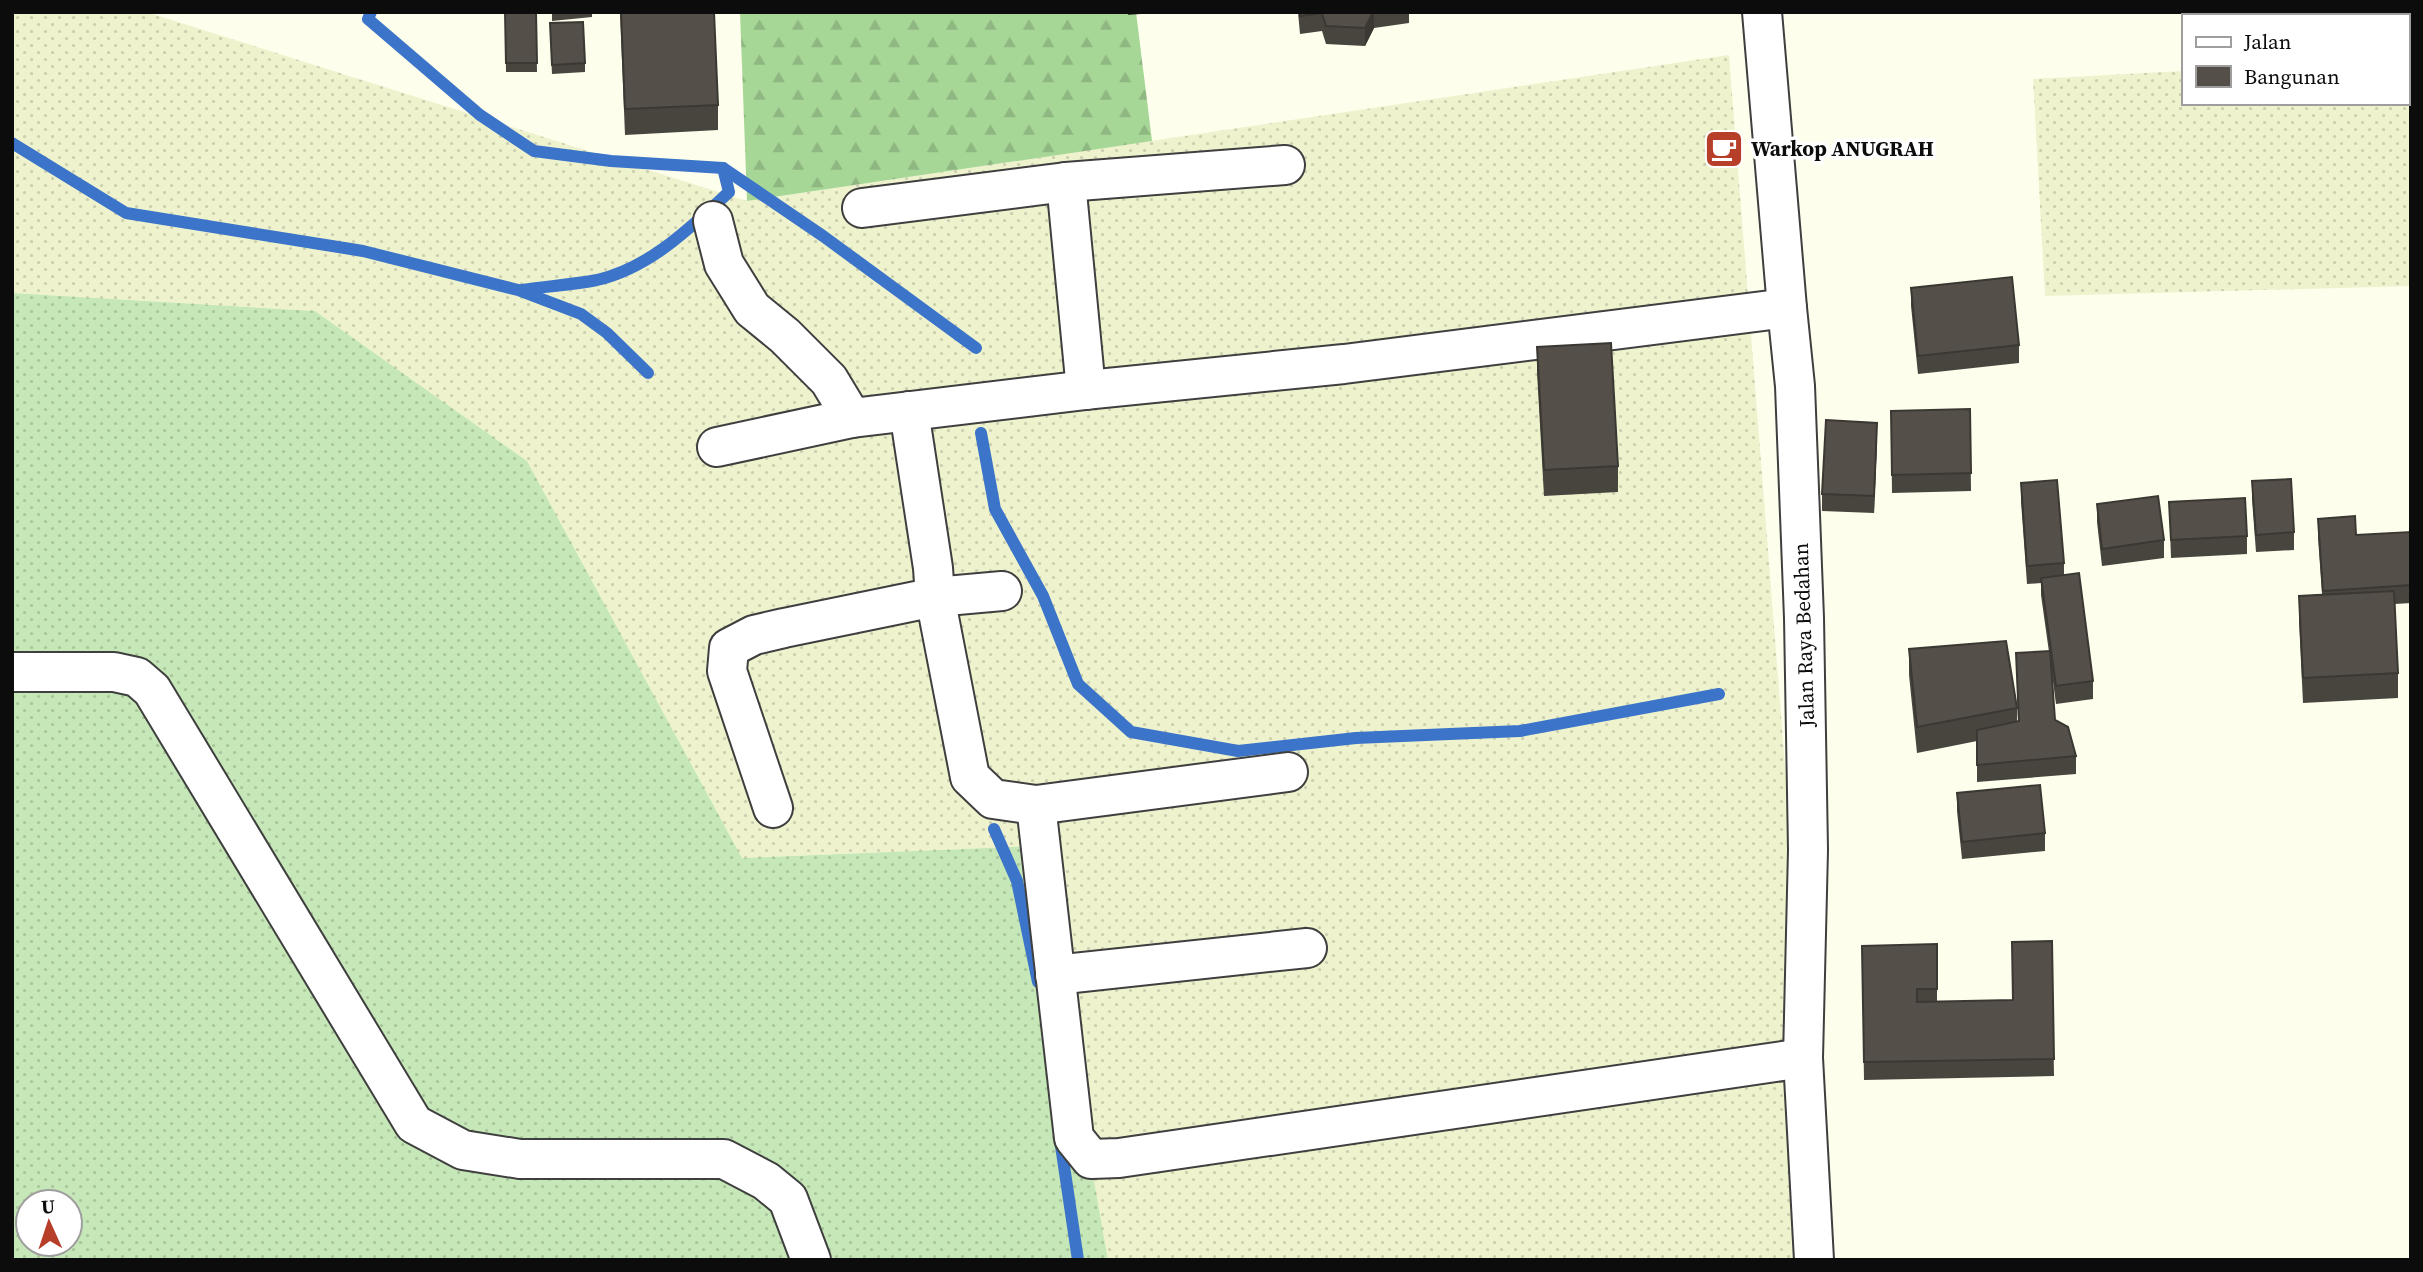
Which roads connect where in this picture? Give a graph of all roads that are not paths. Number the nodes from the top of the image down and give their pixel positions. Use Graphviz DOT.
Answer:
graph roads {
  1 [pos="1762,12"];
  2 [pos="1285,165"];
  3 [pos="1066,182"];
  4 [pos="862,208"];
  5 [pos="713,221"];
  6 [pos="1787,308"];
  7 [pos="1086,390"];
  8 [pos="909,411"];
  9 [pos="852,418"];
  10 [pos="718,447"];
  11 [pos="1002,591"];
  12 [pos="935,597"];
  13 [pos="12,672"];
  14 [pos="1288,772"];
  15 [pos="1036,805"];
  16 [pos="773,808"];
  17 [pos="1307,948"];
  18 [pos="1055,975"];
  19 [pos="1803,1058"];
  20 [pos="811,1260"];
  21 [pos="1814,1260"];
  1 -- 6 [label="street, Jalan Raya Bedahan"];
  2 -- 3 [label="street"];
  3 -- 4 [label="street"];
  3 -- 7 [label="street"];
  5 -- 9 [label="street"];
  6 -- 7 [label="street"];
  6 -- 19 [label="street, Jalan Raya Bedahan"];
  7 -- 8 [label="street"];
  8 -- 9 [label="street"];
  8 -- 12 [label="street"];
  9 -- 10 [label="street"];
  11 -- 12 [label="street"];
  12 -- 15 [label="street"];
  12 -- 16 [label="street"];
  13 -- 20 [label="street"];
  14 -- 15 [label="street"];
  15 -- 18 [label="street"];
  17 -- 18 [label="street"];
  18 -- 19 [label="street"];
  19 -- 21 [label="street, Jalan Raya Bedahan"];
}
